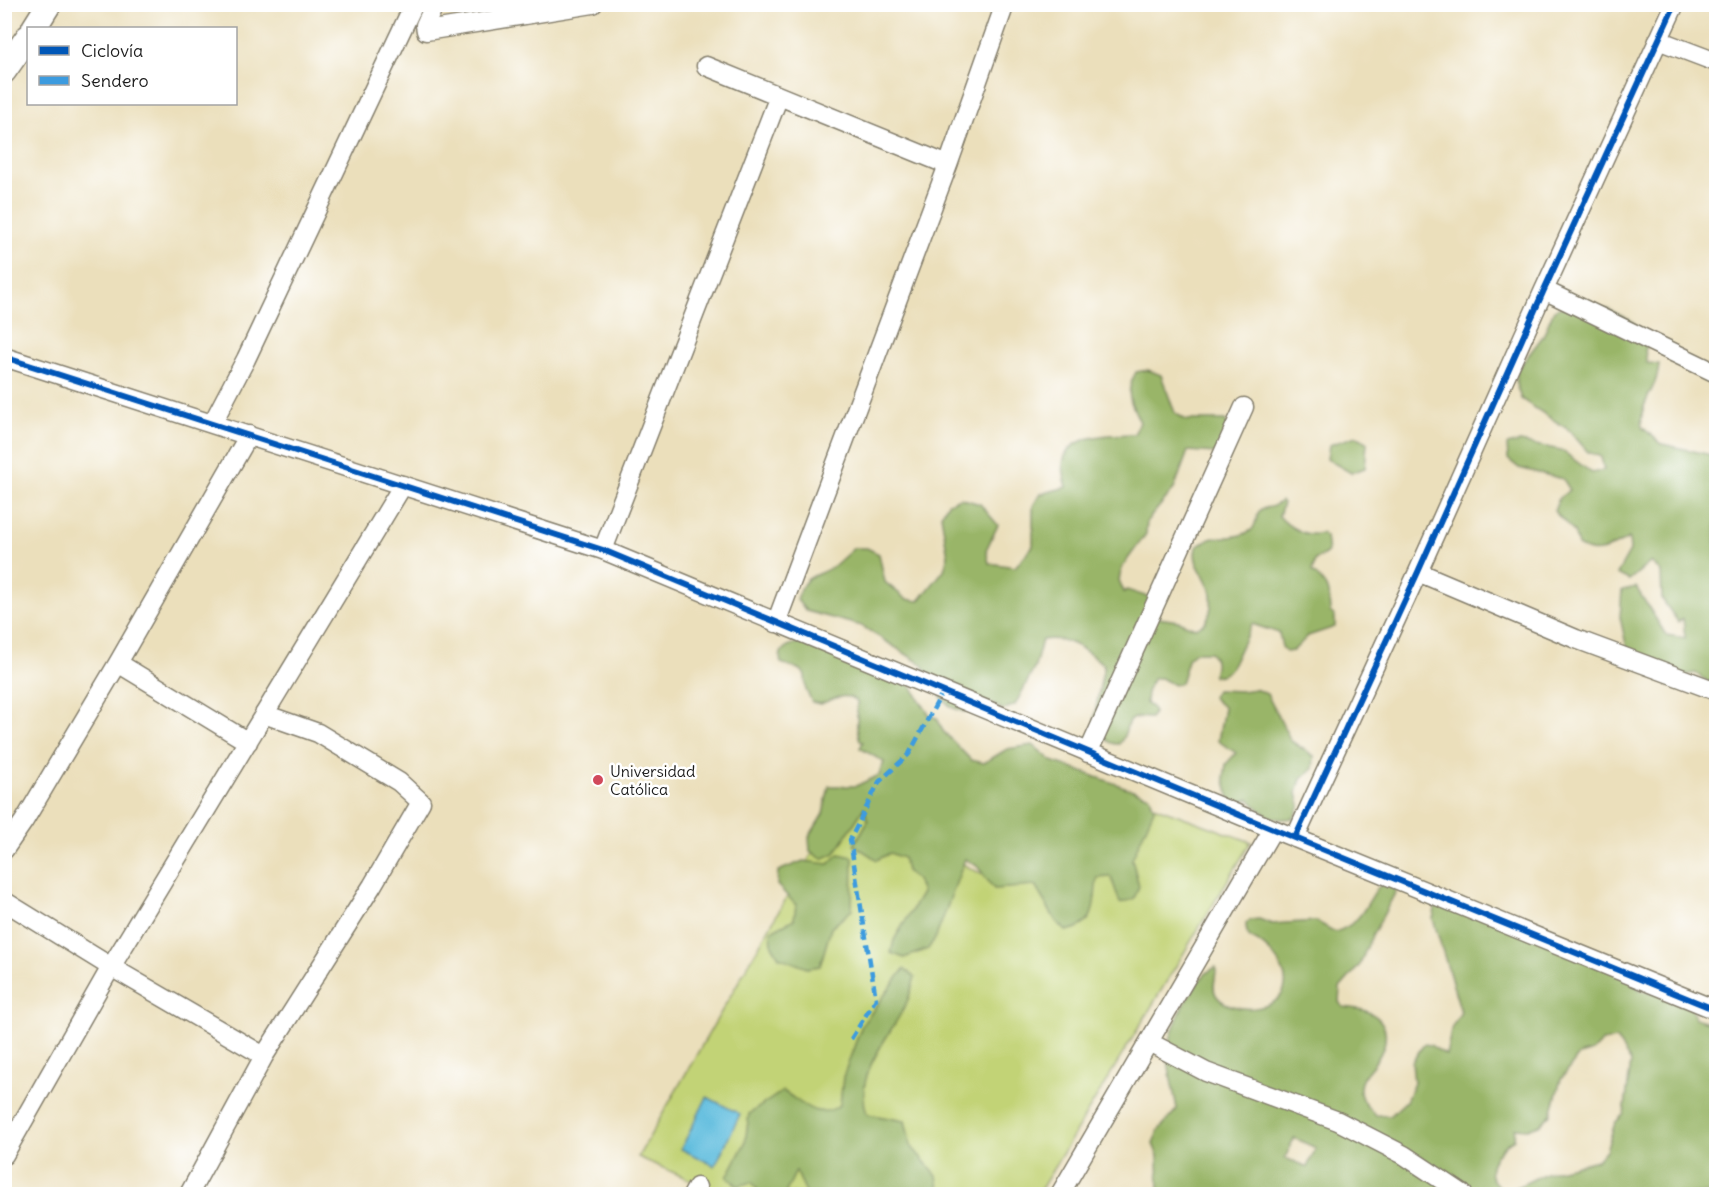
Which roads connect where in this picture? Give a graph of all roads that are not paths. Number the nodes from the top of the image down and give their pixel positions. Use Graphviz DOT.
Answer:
graph roads {
  1 [pos="49,4"];
  2 [pos="414,4"];
  3 [pos="435,4"];
  4 [pos="593,4"];
  5 [pos="1005,4"];
  6 [pos="1675,4"];
  7 [pos="35,27"];
  8 [pos="27,38"];
  9 [pos="1658,40"];
  10 [pos="1716,62"];
  11 [pos="705,66"];
  12 [pos="4,70"];
  13 [pos="779,96"];
  14 [pos="948,165"];
  15 [pos="1544,290"];
  16 [pos="4,357"];
  17 [pos="1716,373"];
  18 [pos="1244,407"];
  19 [pos="212,424"];
  20 [pos="249,435"];
  21 [pos="403,485"];
  22 [pos="603,550"];
  23 [pos="1418,572"];
  24 [pos="776,623"];
  25 [pos="118,663"];
  26 [pos="1716,691"];
  27 [pos="264,714"];
  28 [pos="248,742"];
  29 [pos="1088,753"];
  30 [pos="1273,829"];
  31 [pos="1295,838"];
  32 [pos="4,850"];
  33 [pos="4,901"];
  34 [pos="111,967"];
  35 [pos="1716,1010"];
  36 [pos="1149,1042"];
  37 [pos="264,1056"];
  38 [pos="4,1155"];
  39 [pos="189,1194"];
  40 [pos="1060,1194"];
  41 [pos="1461,1194"];
  1 -- 7 [label="main road"];
  2 -- 19 [label="street"];
  3 -- 4 [label="street"];
  5 -- 14 [label="street"];
  6 -- 9 [label="street"];
  8 -- 12 [label="main road"];
  9 -- 10 [label="street"];
  9 -- 15 [label="street"];
  11 -- 13 [label="street"];
  13 -- 14 [label="street"];
  13 -- 22 [label="street"];
  14 -- 24 [label="street"];
  15 -- 17 [label="street"];
  15 -- 23 [label="street"];
  16 -- 19 [label="street"];
  18 -- 29 [label="street"];
  19 -- 20 [label="street"];
  20 -- 21 [label="street"];
  20 -- 25 [label="street"];
  21 -- 22 [label="street"];
  21 -- 27 [label="street"];
  22 -- 24 [label="street"];
  23 -- 26 [label="street"];
  23 -- 31 [label="street"];
  24 -- 29 [label="street"];
  25 -- 28 [label="street"];
  25 -- 32 [label="street"];
  27 -- 28 [label="street"];
  27 -- 37 [label="street"];
  28 -- 34 [label="street"];
  29 -- 30 [label="street"];
  30 -- 31 [label="street"];
  30 -- 36 [label="street"];
  31 -- 35 [label="street"];
  33 -- 34 [label="street"];
  34 -- 37 [label="street"];
  34 -- 38 [label="street"];
  36 -- 40 [label="street"];
  36 -- 41 [label="street"];
  37 -- 39 [label="street"];
}
